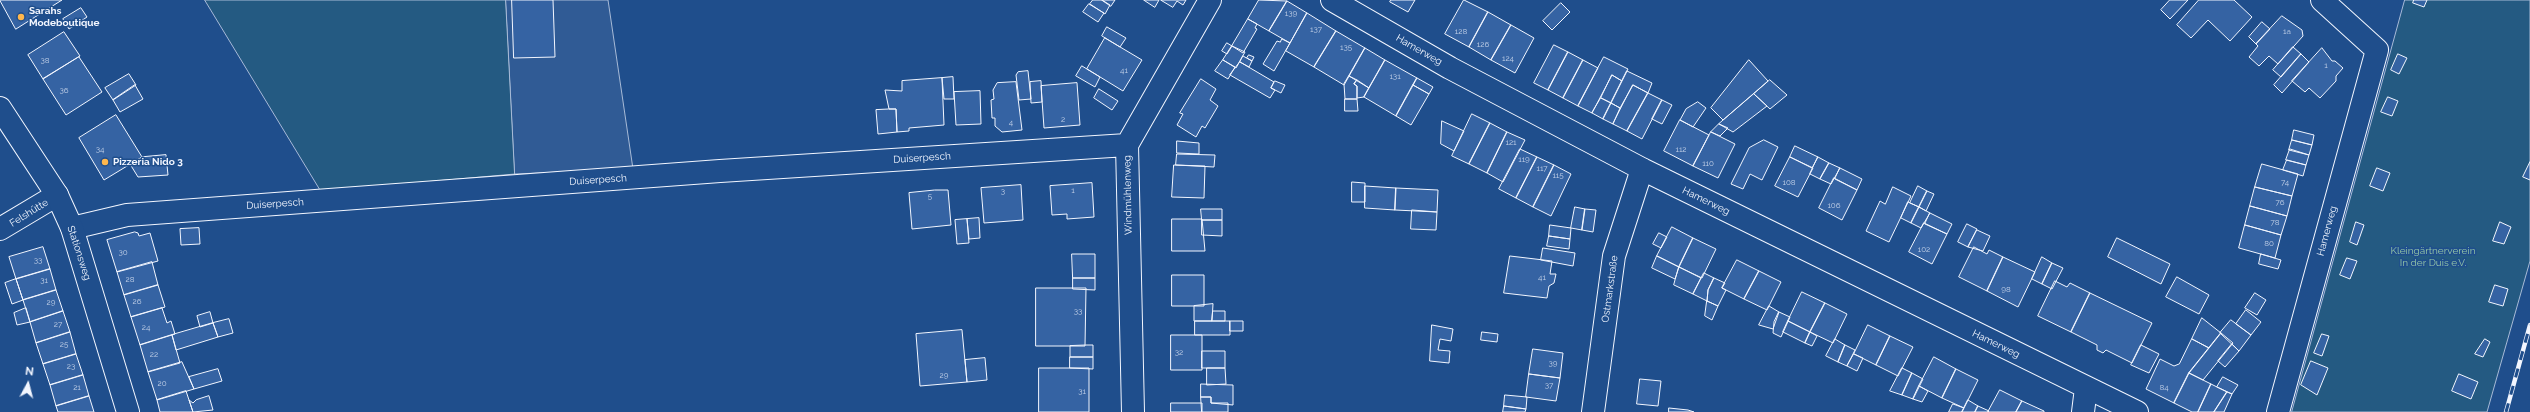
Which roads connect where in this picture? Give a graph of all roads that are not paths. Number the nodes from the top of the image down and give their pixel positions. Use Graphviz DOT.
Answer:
graph roads {
  1 [pos="1210,0"];
  2 [pos="1332,0"];
  3 [pos="2322,0"];
  4 [pos="0,108"];
  5 [pos="1127,145"];
  6 [pos="1642,169"];
  7 [pos="57,195"];
  8 [pos="72,228"];
  9 [pos="0,229"];
  10 [pos="2086,388"];
  11 [pos="128,412"];
  12 [pos="1133,412"];
  13 [pos="1594,412"];
  14 [pos="2083,412"];
  15 [pos="2136,412"];
  16 [pos="2278,412"];
  1 -- 5 [label="street, Windmühlenweg"];
  2 -- 6 [label="street, Hamerweg"];
  3 -- 16 [label="street, Hamerweg"];
  4 -- 7 [label="street, Stationsweg"];
  5 -- 8 [label="street, Duiserpesch"];
  5 -- 12 [label="street, Windmühlenweg"];
  6 -- 10 [label="street, Hamerweg"];
  6 -- 13 [label="street, Ostmarkstraße"];
  7 -- 8 [label="street, Stationsweg"];
  7 -- 9 [label="street, Felshütte"];
  8 -- 11 [label="street, Stationsweg"];
  10 -- 14 [label="street"];
  10 -- 15 [label="street, Hamerweg"];
}
